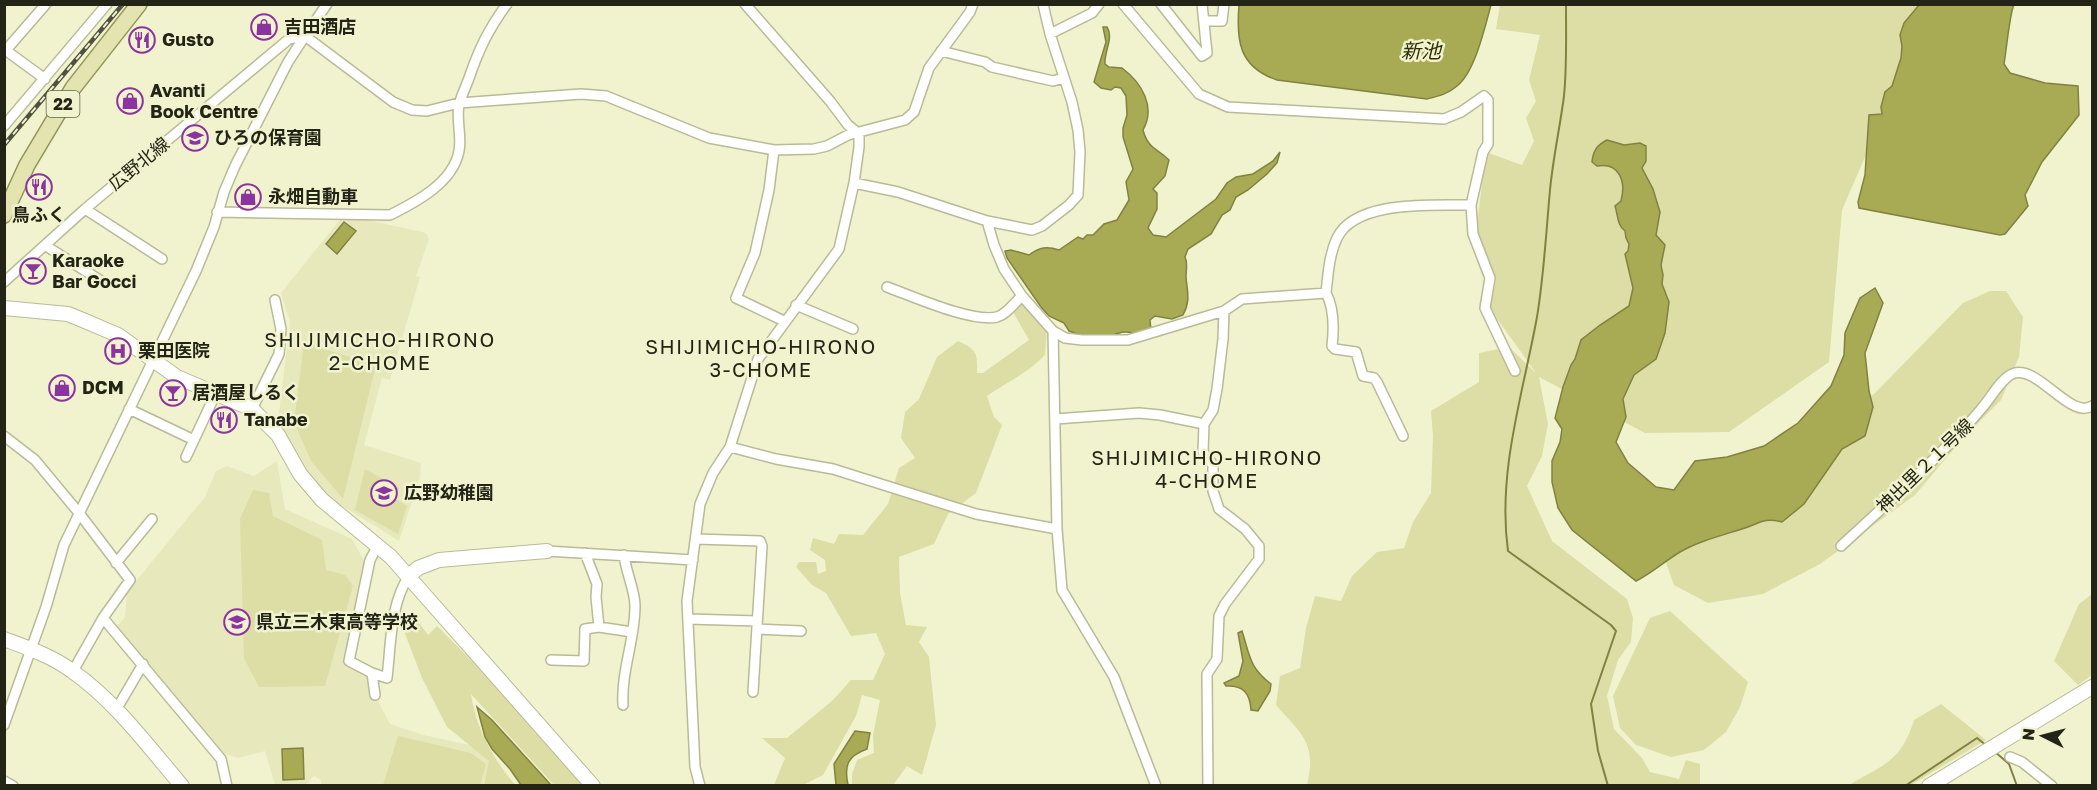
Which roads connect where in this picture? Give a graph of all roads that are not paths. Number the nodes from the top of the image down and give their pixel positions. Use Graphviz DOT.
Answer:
graph roads {
  1 [pos="46,4"];
  2 [pos="107,4"];
  3 [pos="507,4"];
  4 [pos="745,4"];
  5 [pos="973,4"];
  6 [pos="1043,4"];
  7 [pos="1099,4"];
  8 [pos="1123,4"];
  9 [pos="1161,4"];
  10 [pos="1202,4"];
  11 [pos="1224,4"];
  12 [pos="327,5"];
  13 [pos="133,7"];
  14 [pos="1205,21"];
  15 [pos="1050,33"];
  16 [pos="305,36"];
  17 [pos="5,50"];
  18 [pos="941,51"];
  19 [pos="1064,78"];
  20 [pos="45,79"];
  21 [pos="459,103"];
  22 [pos="8,113"];
  23 [pos="4,126"];
  24 [pos="858,134"];
  25 [pos="774,150"];
  26 [pos="854,183"];
  27 [pos="1471,205"];
  28 [pos="85,209"];
  29 [pos="217,213"];
  30 [pos="4,215"];
  31 [pos="987,221"];
  32 [pos="46,246"];
  33 [pos="162,259"];
  34 [pos="4,282"];
  35 [pos="106,284"];
  36 [pos="887,287"];
  37 [pos="1326,293"];
  38 [pos="1022,296"];
  39 [pos="275,300"];
  40 [pos="796,305"];
  41 [pos="4,308"];
  42 [pos="1224,311"];
  43 [pos="784,321"];
  44 [pos="853,329"];
  45 [pos="1053,331"];
  46 [pos="153,361"];
  47 [pos="1515,371"];
  48 [pos="216,393"];
  49 [pos="2092,406"];
  50 [pos="129,409"];
  51 [pos="252,409"];
  52 [pos="1055,419"];
  53 [pos="1204,424"];
  54 [pos="4,436"];
  55 [pos="1403,436"];
  56 [pos="194,440"];
  57 [pos="730,447"];
  58 [pos="186,457"];
  59 [pos="79,513"];
  60 [pos="152,519"];
  61 [pos="1057,529"];
  62 [pos="696,539"];
  63 [pos="378,545"];
  64 [pos="1841,546"];
  65 [pos="547,551"];
  66 [pos="585,553"];
  67 [pos="624,555"];
  68 [pos="693,560"];
  69 [pos="116,563"];
  70 [pos="409,576"];
  71 [pos="104,618"];
  72 [pos="688,619"];
  73 [pos="757,625"];
  74 [pos="599,627"];
  75 [pos="801,631"];
  76 [pos="632,632"];
  77 [pos="4,639"];
  78 [pos="31,649"];
  79 [pos="551,660"];
  80 [pos="143,664"];
  81 [pos="73,671"];
  82 [pos="372,673"];
  83 [pos="2092,687"];
  84 [pos="753,692"];
  85 [pos="375,695"];
  86 [pos="623,705"];
  87 [pos="116,710"];
  88 [pos="4,725"];
  89 [pos="2010,757"];
  90 [pos="4,781"];
  91 [pos="13,786"];
  92 [pos="182,786"];
  93 [pos="227,786"];
  94 [pos="593,786"];
  95 [pos="700,786"];
  96 [pos="1156,786"];
  97 [pos="1208,786"];
  98 [pos="1929,786"];
  99 [pos="2052,786"];
  1 -- 17 [label="street"];
  2 -- 20 [label="street"];
  3 -- 21 [label="street"];
  4 -- 24 [label="street"];
  5 -- 18 [label="street"];
  6 -- 15 [label="street"];
  7 -- 15 [label="street"];
  8 -- 27 [label="street"];
  9 -- 14 [label="street"];
  10 -- 14 [label="street"];
  11 -- 14 [label="street"];
  12 -- 16 [label="street"];
  13 -- 30 [label="main road, 22"];
  15 -- 19 [label="street"];
  16 -- 21 [label="street"];
  16 -- 28 [label="street, 広野北線"];
  16 -- 29 [label="street"];
  17 -- 20 [label="street"];
  18 -- 19 [label="street"];
  18 -- 24 [label="street"];
  19 -- 31 [label="street"];
  20 -- 22 [label="street"];
  21 -- 25 [label="street"];
  21 -- 29 [label="street"];
  22 -- 23 [label="street"];
  24 -- 25 [label="street"];
  24 -- 26 [label="street"];
  25 -- 43 [label="street"];
  26 -- 31 [label="street"];
  26 -- 40 [label="street"];
  27 -- 37 [label="street"];
  27 -- 47 [label="street"];
  28 -- 32 [label="street, 広野北線"];
  28 -- 33 [label="street"];
  29 -- 46 [label="street"];
  31 -- 38 [label="street"];
  32 -- 34 [label="street, 広野北線"];
  32 -- 35 [label="street"];
  36 -- 38 [label="street"];
  37 -- 42 [label="street"];
  37 -- 55 [label="street"];
  38 -- 45 [label="street"];
  39 -- 51 [label="street"];
  40 -- 43 [label="street"];
  40 -- 44 [label="street"];
  41 -- 46 [label="street"];
  42 -- 45 [label="street"];
  42 -- 53 [label="street"];
  43 -- 57 [label="street"];
  45 -- 52 [label="street"];
  46 -- 48 [label="street"];
  46 -- 50 [label="street"];
  48 -- 51 [label="street"];
  48 -- 56 [label="street"];
  49 -- 64 [label="street, 神出里２１号線"];
  50 -- 56 [label="street"];
  50 -- 59 [label="street"];
  51 -- 63 [label="street"];
  52 -- 53 [label="street"];
  52 -- 61 [label="street"];
  53 -- 97 [label="street"];
  54 -- 59 [label="street"];
  56 -- 58 [label="street"];
  57 -- 61 [label="street"];
  57 -- 62 [label="street"];
  59 -- 69 [label="street"];
  59 -- 78 [label="street"];
  60 -- 69 [label="street"];
  61 -- 96 [label="street"];
  62 -- 68 [label="street"];
  62 -- 73 [label="street"];
  63 -- 70 [label="street"];
  63 -- 82 [label="street"];
  65 -- 66 [label="street"];
  65 -- 70 [label="street"];
  66 -- 67 [label="street"];
  66 -- 74 [label="street"];
  67 -- 68 [label="street"];
  67 -- 76 [label="street"];
  68 -- 72 [label="street"];
  69 -- 71 [label="street"];
  70 -- 82 [label="street"];
  70 -- 94 [label="street"];
  71 -- 80 [label="street"];
  71 -- 81 [label="street"];
  72 -- 73 [label="street"];
  72 -- 95 [label="street"];
  73 -- 75 [label="street"];
  73 -- 84 [label="street"];
  74 -- 76 [label="street"];
  74 -- 79 [label="street"];
  76 -- 86 [label="street"];
  77 -- 78 [label="street"];
  78 -- 81 [label="street"];
  78 -- 88 [label="street"];
  80 -- 87 [label="street"];
  80 -- 93 [label="street"];
  81 -- 87 [label="street"];
  82 -- 85 [label="street"];
  83 -- 98 [label="street"];
  87 -- 92 [label="street"];
  89 -- 99 [label="street"];
  90 -- 91 [label="street"];
}
